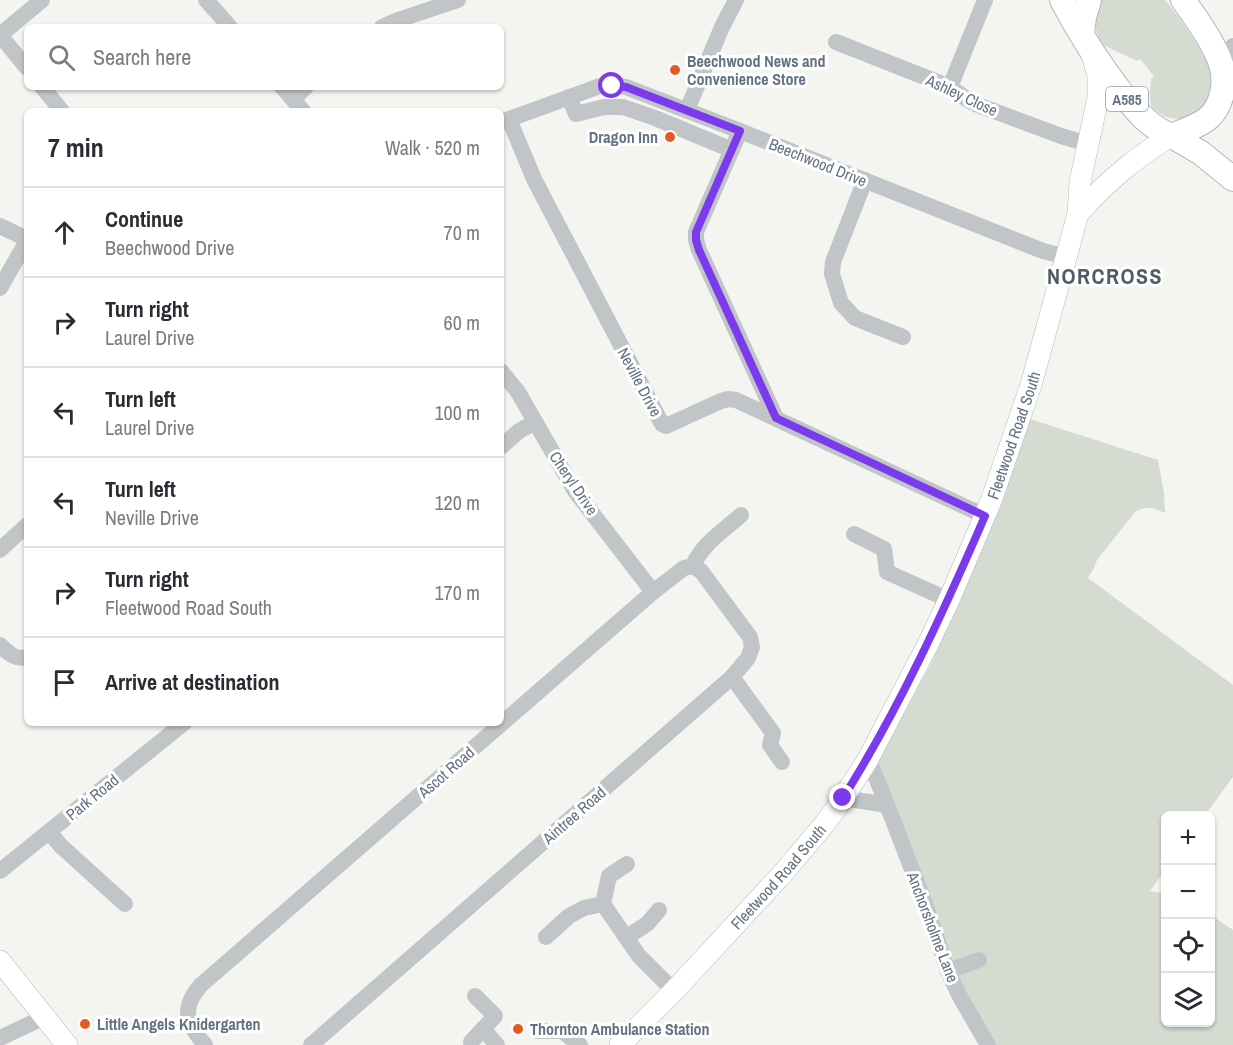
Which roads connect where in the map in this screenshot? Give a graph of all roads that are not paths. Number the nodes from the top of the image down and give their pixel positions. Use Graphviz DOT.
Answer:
graph roads {
  1 [pos="42,0"];
  2 [pos="208,0"];
  3 [pos="458,0"];
  4 [pos="985,0"];
  5 [pos="1062,0"];
  6 [pos="1089,0"];
  7 [pos="1183,0"];
  8 [pos="734,1"];
  9 [pos="228,24"];
  10 [pos="389,24"];
  11 [pos="0,35"];
  12 [pos="836,42"];
  13 [pos="1086,43"];
  14 [pos="1225,59"];
  15 [pos="24,64"];
  16 [pos="950,87"];
  17 [pos="44,90"];
  18 [pos="1233,90"];
  19 [pos="569,97"];
  20 [pos="60,108"];
  21 [pos="687,110"];
  22 [pos="505,120"];
  23 [pos="740,131"];
  24 [pos="1172,136"];
  25 [pos="1088,144"];
  26 [pos="732,150"];
  27 [pos="1233,179"];
  28 [pos="865,180"];
  29 [pos="1078,214"];
  30 [pos="0,226"];
  31 [pos="24,238"];
  32 [pos="24,245"];
  33 [pos="1066,257"];
  34 [pos="0,288"];
  35 [pos="903,337"];
  36 [pos="504,374"];
  37 [pos="776,418"];
  38 [pos="535,422"];
  39 [pos="504,444"];
  40 [pos="741,515"];
  41 [pos="985,516"];
  42 [pos="24,528"];
  43 [pos="854,534"];
  44 [pos="0,550"];
  45 [pos="693,566"];
  46 [pos="653,592"];
  47 [pos="949,600"];
  48 [pos="0,645"];
  49 [pos="24,657"];
  50 [pos="732,677"];
  51 [pos="504,722"];
  52 [pos="180,726"];
  53 [pos="499,726"];
  54 [pos="867,761"];
  55 [pos="782,762"];
  56 [pos="843,798"];
  57 [pos="887,805"];
  58 [pos="49,832"];
  59 [pos="627,864"];
  60 [pos="0,871"];
  61 [pos="125,904"];
  62 [pos="603,904"];
  63 [pos="659,910"];
  64 [pos="546,937"];
  65 [pos="627,937"];
  66 [pos="979,960"];
  67 [pos="0,961"];
  68 [pos="948,971"];
  69 [pos="674,991"];
  70 [pos="475,996"];
  71 [pos="45,1016"];
  72 [pos="538,1031"];
  73 [pos="0,1038"];
  74 [pos="60,1043"];
  75 [pos="205,1045"];
  76 [pos="311,1045"];
  77 [pos="497,1045"];
  78 [pos="580,1045"];
  79 [pos="620,1045"];
  80 [pos="988,1045"];
  1 -- 11 [label="street"];
  2 -- 9 [label="street"];
  3 -- 10 [label="street"];
  4 -- 16 [label="street"];
  5 -- 13 [label="highway, A585"];
  6 -- 13 [label="highway"];
  7 -- 14 [label="highway"];
  8 -- 21 [label="street"];
  11 -- 15 [label="street"];
  12 -- 16 [label="street, Ashley Close"];
  13 -- 24 [label="highway, A585"];
  13 -- 25 [label="main road, Fleetwood Road South"];
  14 -- 18 [label="highway"];
  14 -- 24 [label="highway"];
  16 -- 25 [label="street, Ashley Close"];
  17 -- 20 [label="street"];
  19 -- 21 [label="street, Beechwood Drive"];
  19 -- 22 [label="street, Beechwood Drive"];
  19 -- 26 [label="street"];
  21 -- 23 [label="street, Beechwood Drive"];
  22 -- 37 [label="street, Neville Drive"];
  23 -- 26 [label="street"];
  23 -- 28 [label="street, Beechwood Drive"];
  24 -- 27 [label="highway, A585"];
  24 -- 29 [label="main road, Fleetwood Road South"];
  25 -- 29 [label="main road, Fleetwood Road South"];
  26 -- 37 [label="street"];
  28 -- 33 [label="street, Beechwood Drive"];
  28 -- 35 [label="street"];
  29 -- 33 [label="main road, Fleetwood Road South"];
  30 -- 31 [label="street"];
  32 -- 34 [label="street"];
  33 -- 41 [label="main road, Fleetwood Road South"];
  36 -- 38 [label="street, Cheryl Drive"];
  37 -- 41 [label="street, Neville Drive"];
  38 -- 39 [label="street"];
  38 -- 46 [label="street, Cheryl Drive"];
  40 -- 45 [label="street, Ascot Road"];
  41 -- 47 [label="main road, Fleetwood Road South"];
  42 -- 44 [label="street"];
  43 -- 47 [label="street"];
  45 -- 46 [label="street, Ascot Road"];
  45 -- 50 [label="street, Aintree Road"];
  46 -- 51 [label="street, Ascot Road"];
  47 -- 54 [label="main road, Fleetwood Road South"];
  48 -- 49 [label="street"];
  50 -- 55 [label="street"];
  50 -- 76 [label="street, Aintree Road"];
  52 -- 58 [label="street, Park Road"];
  53 -- 75 [label="street, Ascot Road"];
  54 -- 56 [label="main road, Fleetwood Road South"];
  54 -- 57 [label="street, Anchorsholme Lane"];
  56 -- 57 [label="street"];
  56 -- 69 [label="main road, Fleetwood Road South"];
  57 -- 68 [label="street, Anchorsholme Lane"];
  58 -- 60 [label="street, Park Road"];
  58 -- 61 [label="street"];
  59 -- 62 [label="street"];
  62 -- 64 [label="street"];
  62 -- 65 [label="street"];
  63 -- 65 [label="street"];
  65 -- 69 [label="street"];
  66 -- 68 [label="street"];
  67 -- 71 [label="main road"];
  68 -- 80 [label="street, Anchorsholme Lane"];
  69 -- 79 [label="main road, Fleetwood Road South"];
  70 -- 77 [label="street"];
  71 -- 73 [label="street"];
  71 -- 74 [label="main road"];
  72 -- 78 [label="street"];
}
